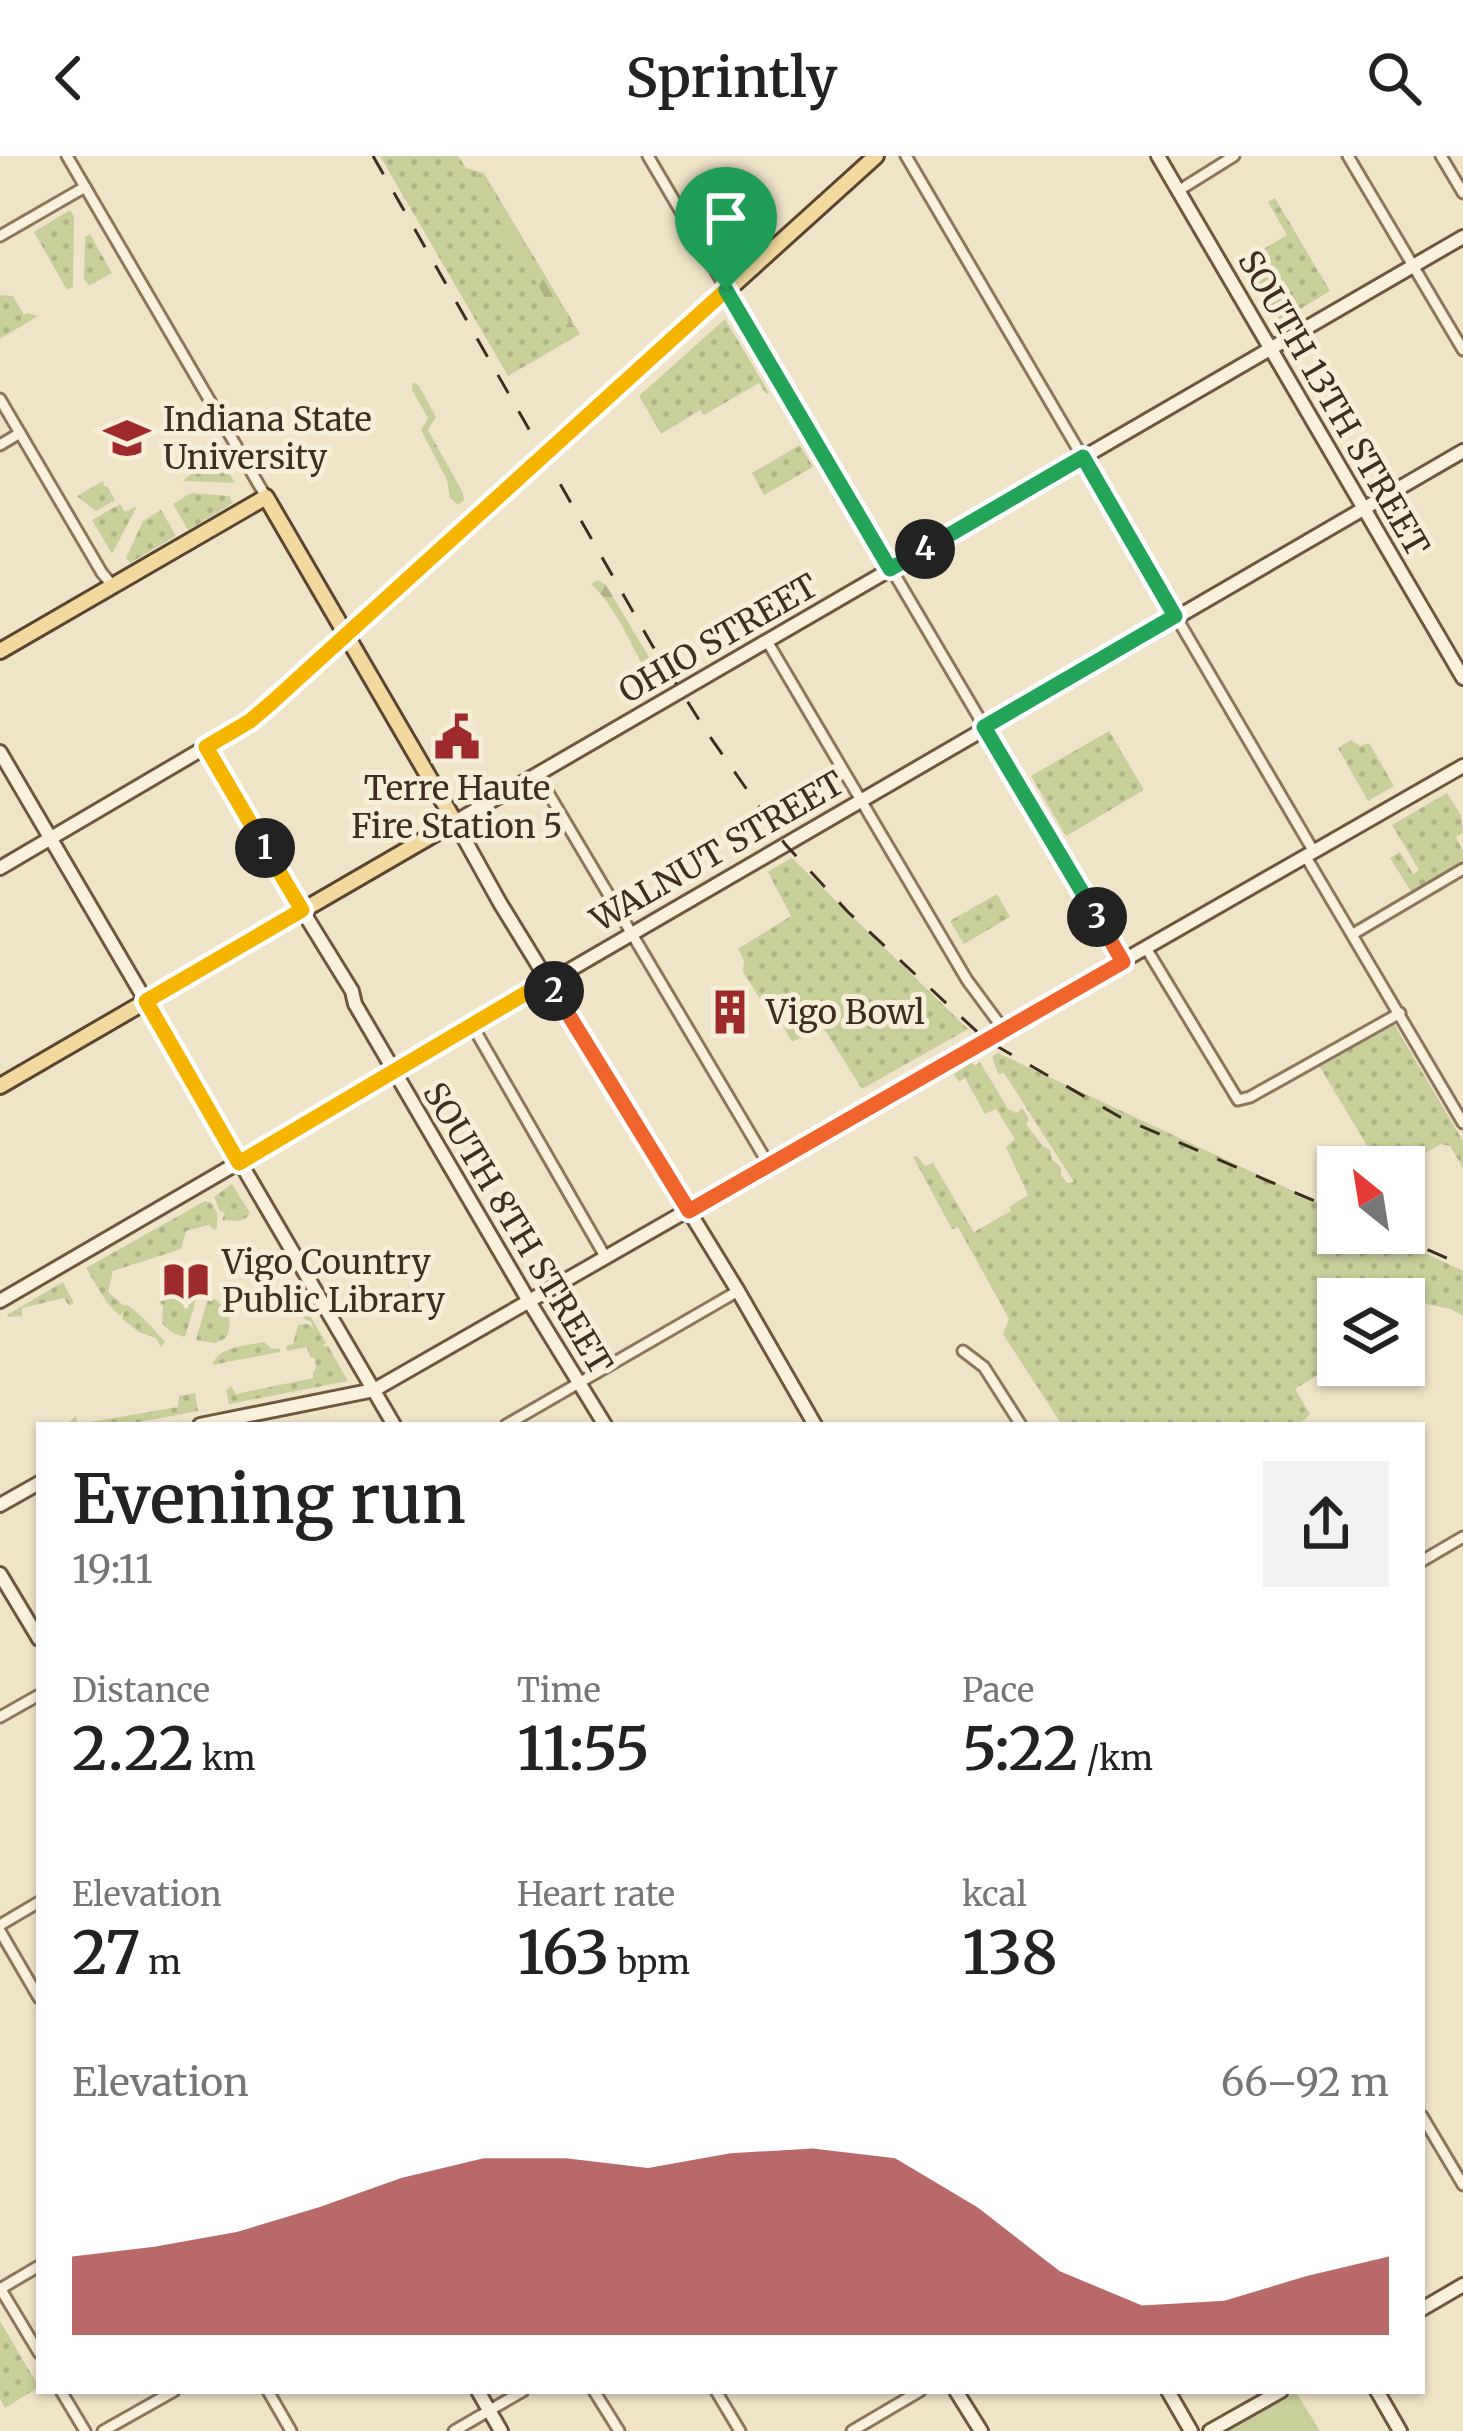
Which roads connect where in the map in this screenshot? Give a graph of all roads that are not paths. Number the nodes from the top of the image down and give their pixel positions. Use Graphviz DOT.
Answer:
graph roads {
  1 [pos="67,156"];
  2 [pos="648,156"];
  3 [pos="876,156"];
  4 [pos="906,156"];
  5 [pos="1158,156"];
  6 [pos="1234,156"];
  7 [pos="1348,156"];
  8 [pos="1441,156"];
  9 [pos="85,187"];
  10 [pos="1178,190"];
  11 [pos="1463,193"];
  12 [pos="0,236"];
  13 [pos="1463,237"];
  14 [pos="1412,267"];
  15 [pos="726,290"];
  16 [pos="1271,347"];
  17 [pos="1463,350"];
  18 [pos="0,398"];
  19 [pos="20,433"];
  20 [pos="0,445"];
  21 [pos="1463,451"];
  22 [pos="1083,457"];
  23 [pos="266,496"];
  24 [pos="1364,509"];
  25 [pos="890,569"];
  26 [pos="113,586"];
  27 [pos="1175,616"];
  28 [pos="346,635"];
  29 [pos="767,640"];
  30 [pos="0,651"];
  31 [pos="1463,678"];
  32 [pos="984,727"];
  33 [pos="206,747"];
  34 [pos="0,752"];
  35 [pos="1463,766"];
  36 [pos="536,774"];
  37 [pos="860,799"];
  38 [pos="455,822"];
  39 [pos="51,838"];
  40 [pos="1310,855"];
  41 [pos="0,868"];
  42 [pos="1463,869"];
  43 [pos="302,910"];
  44 [pos="632,933"];
  45 [pos="1352,934"];
  46 [pos="1146,949"];
  47 [pos="1123,962"];
  48 [pos="548,980"];
  49 [pos="146,1001"];
  50 [pos="1400,1013"];
  51 [pos="472,1025"];
  52 [pos="1004,1030"];
  53 [pos="394,1072"];
  54 [pos="0,1085"];
  55 [pos="1463,1123"];
  56 [pos="239,1163"];
  57 [pos="769,1165"];
  58 [pos="689,1211"];
  59 [pos="607,1258"];
  60 [pos="738,1291"];
  61 [pos="0,1301"];
  62 [pos="530,1303"];
  63 [pos="963,1351"];
  64 [pos="579,1382"];
  65 [pos="374,1390"];
  66 [pos="215,1422"];
  67 [pos="392,1422"];
  68 [pos="511,1422"];
  69 [pos="602,1422"];
  70 [pos="813,1422"];
  71 [pos="1019,1422"];
  72 [pos="36,1485"];
  73 [pos="0,1505"];
  74 [pos="1463,1537"];
  75 [pos="1425,1559"];
  76 [pos="0,1574"];
  77 [pos="36,1634"];
  78 [pos="36,1698"];
  79 [pos="0,1717"];
  80 [pos="36,1904"];
  81 [pos="0,1928"];
  82 [pos="36,1993"];
  83 [pos="1425,2121"];
  84 [pos="1463,2185"];
  85 [pos="36,2268"];
  86 [pos="1463,2285"];
  87 [pos="0,2288"];
  88 [pos="1425,2307"];
  89 [pos="36,2349"];
  90 [pos="63,2394"];
  91 [pos="169,2394"];
  92 [pos="270,2394"];
  93 [pos="480,2394"];
  94 [pos="518,2394"];
  95 [pos="597,2394"];
  96 [pos="718,2394"];
  97 [pos="915,2394"];
  98 [pos="958,2394"];
  99 [pos="1170,2394"];
  100 [pos="1276,2394"];
  101 [pos="1379,2394"];
  102 [pos="489,2411"];
  103 [pos="85,2431"];
  104 [pos="104,2431"];
  105 [pos="291,2431"];
  106 [pos="454,2431"];
  107 [pos="501,2431"];
  108 [pos="619,2431"];
  109 [pos="740,2431"];
  110 [pos="852,2431"];
  111 [pos="980,2431"];
  112 [pos="1191,2431"];
  113 [pos="1210,2431"];
  114 [pos="1400,2431"];
  1 -- 9 [label="street"];
  2 -- 15 [label="street"];
  3 -- 15 [label="main road"];
  4 -- 22 [label="street"];
  5 -- 10 [label="street, SOUTH 13TH STREET"];
  6 -- 10 [label="street"];
  7 -- 14 [label="street"];
  8 -- 11 [label="street"];
  9 -- 12 [label="street"];
  9 -- 23 [label="street"];
  10 -- 16 [label="street, SOUTH 13TH STREET"];
  13 -- 14 [label="street, OHIO STREET"];
  14 -- 16 [label="street, OHIO STREET"];
  14 -- 17 [label="street"];
  15 -- 25 [label="street"];
  15 -- 28 [label="main road"];
  16 -- 22 [label="street, OHIO STREET"];
  16 -- 24 [label="street, SOUTH 13TH STREET"];
  18 -- 19 [label="street"];
  19 -- 20 [label="street"];
  19 -- 26 [label="street"];
  21 -- 24 [label="street, WALNUT STREET"];
  22 -- 25 [label="street, OHIO STREET"];
  22 -- 27 [label="street"];
  23 -- 26 [label="main road"];
  23 -- 28 [label="main road"];
  24 -- 27 [label="street, WALNUT STREET"];
  24 -- 31 [label="street, SOUTH 13TH STREET"];
  25 -- 29 [label="street, OHIO STREET"];
  25 -- 32 [label="street"];
  26 -- 30 [label="main road"];
  27 -- 32 [label="street, WALNUT STREET"];
  27 -- 40 [label="street"];
  28 -- 33 [label="street"];
  28 -- 38 [label="main road"];
  29 -- 36 [label="street, OHIO STREET"];
  29 -- 37 [label="street"];
  32 -- 37 [label="street, WALNUT STREET"];
  32 -- 47 [label="street"];
  33 -- 39 [label="street"];
  33 -- 43 [label="street, SOUTH 8TH STREET"];
  34 -- 39 [label="street"];
  35 -- 40 [label="street"];
  36 -- 38 [label="street, OHIO STREET"];
  36 -- 44 [label="street"];
  37 -- 44 [label="street, WALNUT STREET"];
  37 -- 52 [label="street"];
  38 -- 43 [label="main road, OHIO STREET"];
  38 -- 48 [label="street"];
  39 -- 41 [label="street"];
  39 -- 49 [label="street"];
  40 -- 45 [label="street"];
  40 -- 46 [label="street"];
  42 -- 45 [label="street"];
  43 -- 49 [label="main road, OHIO STREET"];
  43 -- 53 [label="street, SOUTH 8TH STREET"];
  44 -- 48 [label="street, WALNUT STREET"];
  44 -- 57 [label="street"];
  45 -- 50 [label="street"];
  46 -- 47 [label="street"];
  46 -- 50 [label="street"];
  47 -- 52 [label="street"];
  48 -- 51 [label="street, WALNUT STREET"];
  48 -- 58 [label="street"];
  49 -- 54 [label="main road, OHIO STREET"];
  49 -- 56 [label="street"];
  50 -- 55 [label="street"];
  51 -- 53 [label="street, WALNUT STREET"];
  51 -- 59 [label="street"];
  52 -- 57 [label="street"];
  53 -- 56 [label="street, WALNUT STREET"];
  53 -- 62 [label="street, SOUTH 8TH STREET"];
  56 -- 61 [label="street, WALNUT STREET"];
  56 -- 65 [label="street"];
  57 -- 58 [label="street"];
  58 -- 59 [label="street"];
  58 -- 60 [label="street"];
  59 -- 62 [label="street"];
  60 -- 64 [label="street"];
  60 -- 70 [label="street"];
  62 -- 64 [label="street, SOUTH 8TH STREET"];
  62 -- 65 [label="street"];
  63 -- 71 [label="street"];
  64 -- 68 [label="street"];
  64 -- 69 [label="street, SOUTH 8TH STREET"];
  65 -- 66 [label="street"];
  65 -- 67 [label="street"];
  72 -- 73 [label="street"];
  74 -- 75 [label="street"];
  76 -- 77 [label="street"];
  78 -- 79 [label="street"];
  80 -- 81 [label="street"];
  81 -- 82 [label="street"];
  83 -- 84 [label="street"];
  85 -- 87 [label="street"];
  86 -- 88 [label="street"];
  87 -- 89 [label="street"];
  90 -- 103 [label="street"];
  91 -- 104 [label="street"];
  92 -- 105 [label="street"];
  93 -- 102 [label="street"];
  94 -- 102 [label="street"];
  95 -- 108 [label="street"];
  96 -- 109 [label="street"];
  97 -- 110 [label="street"];
  98 -- 111 [label="street"];
  99 -- 112 [label="street"];
  100 -- 113 [label="street"];
  101 -- 114 [label="street"];
  102 -- 106 [label="street"];
  102 -- 107 [label="street"];
}
